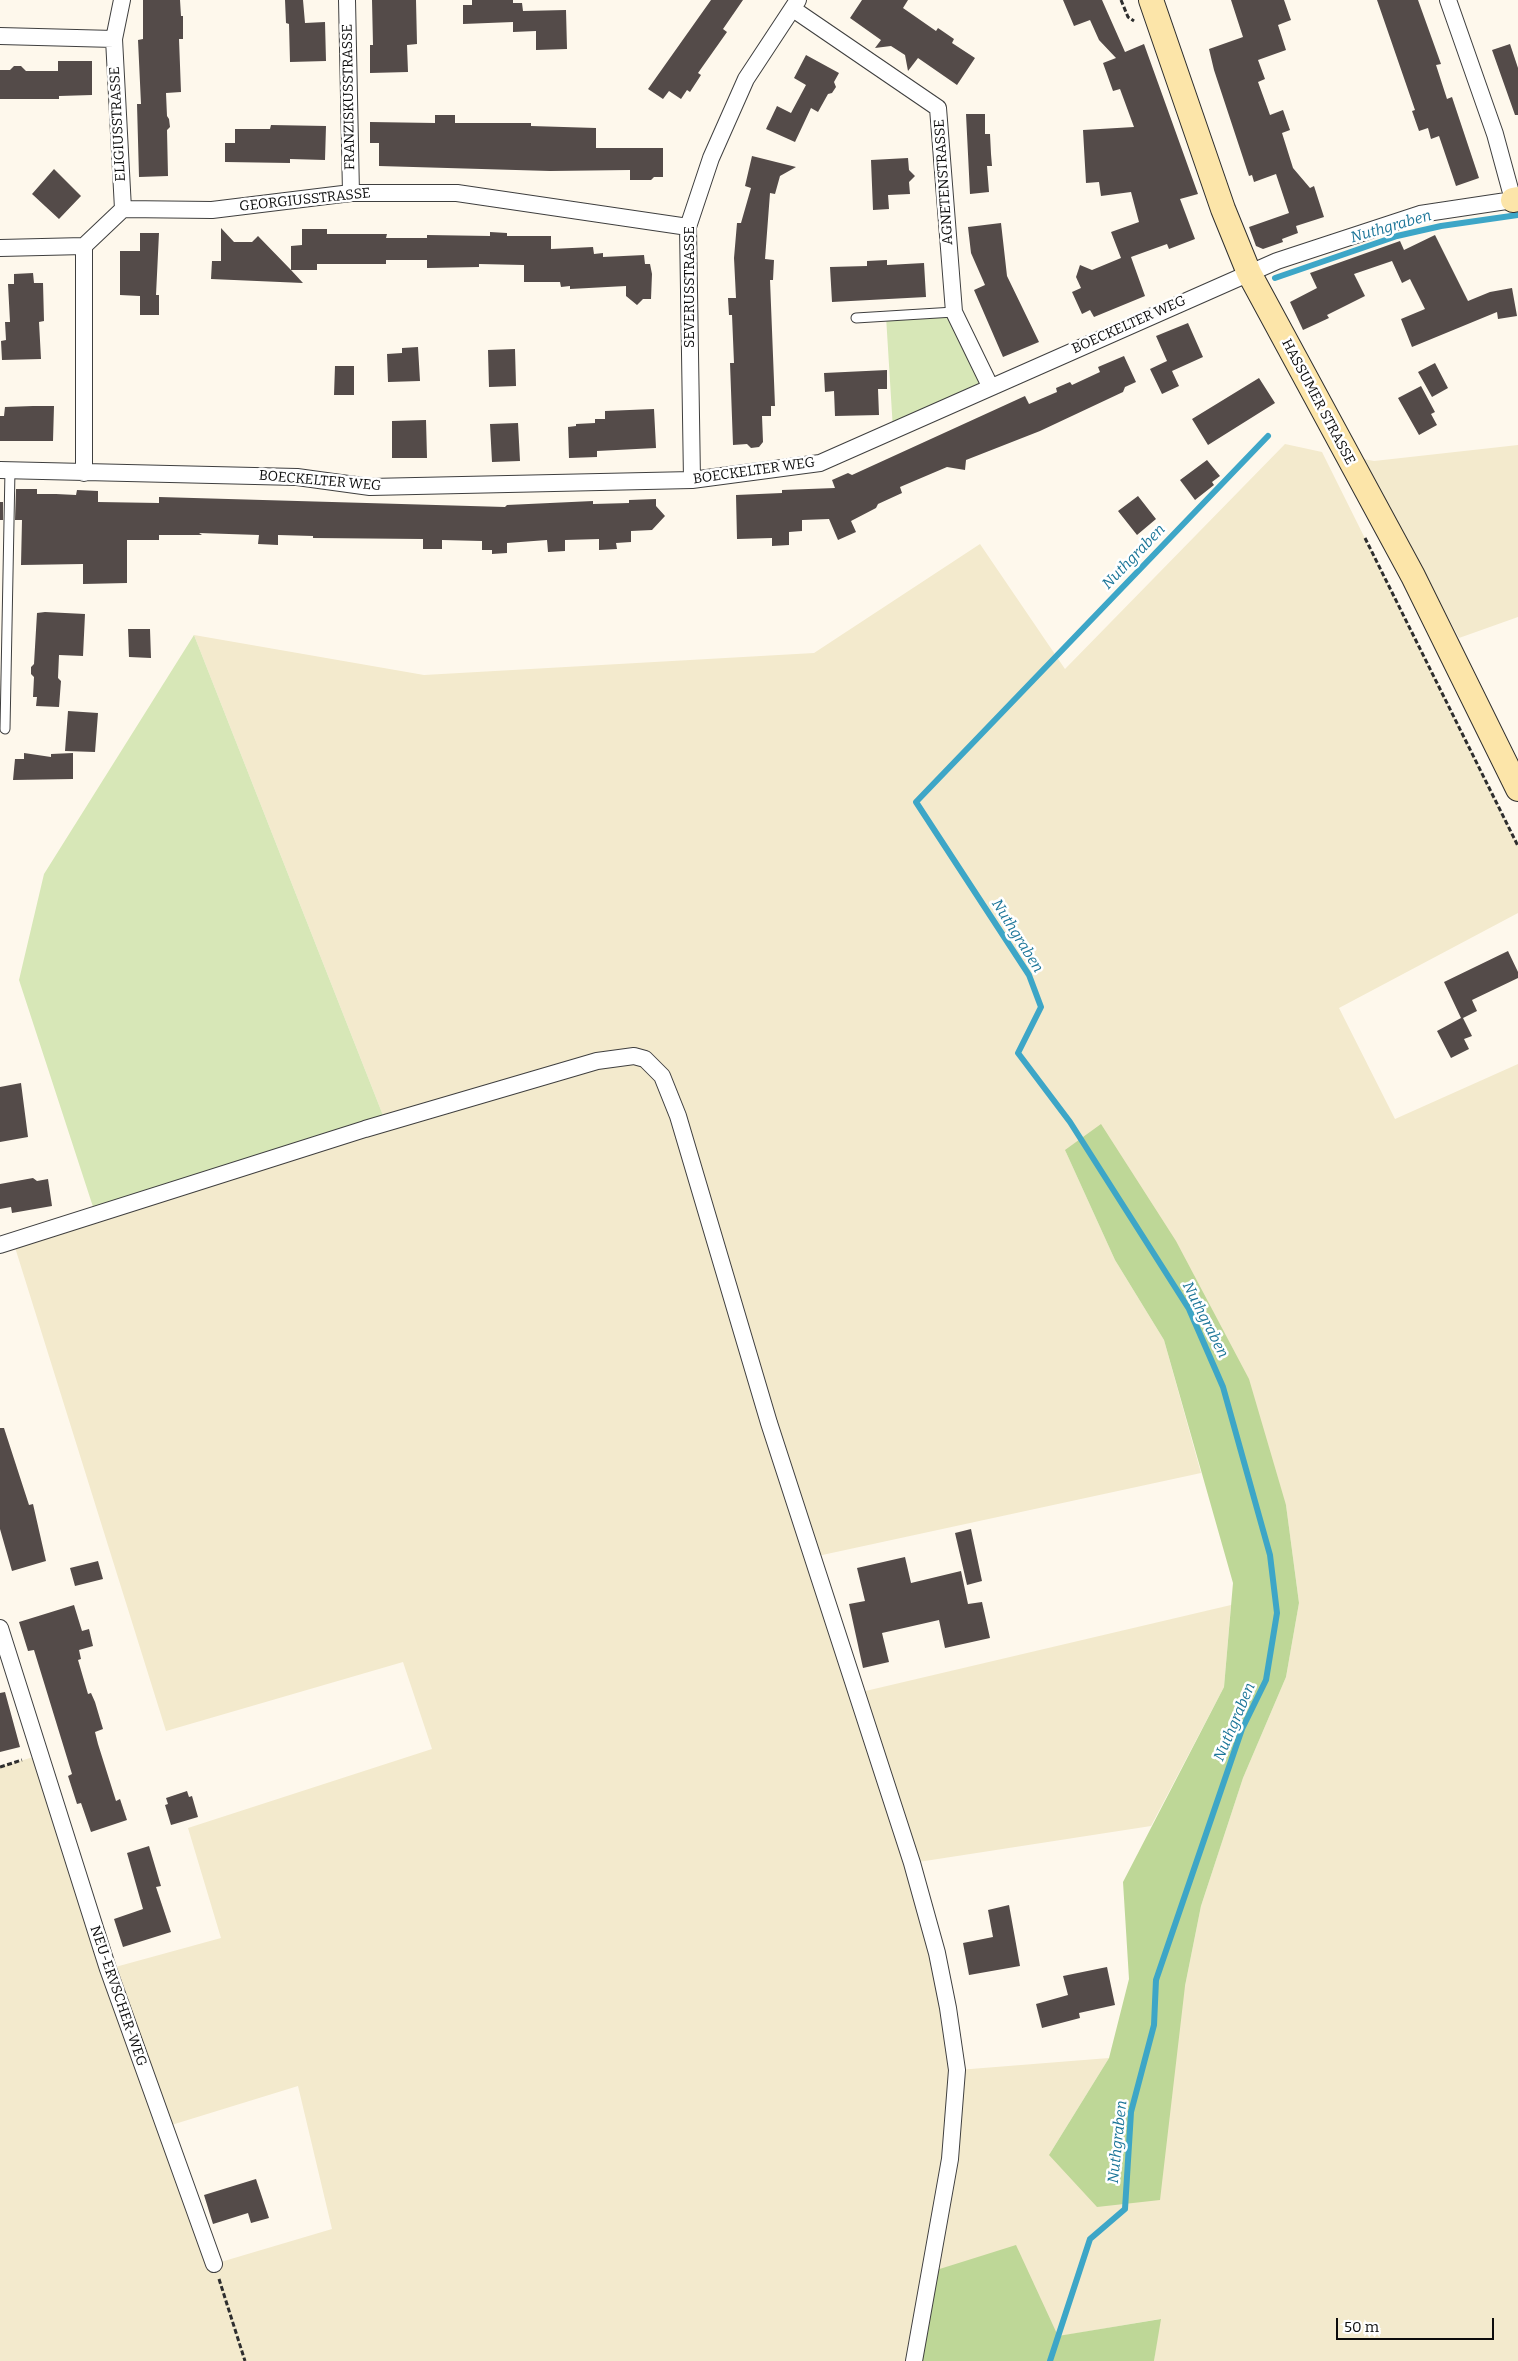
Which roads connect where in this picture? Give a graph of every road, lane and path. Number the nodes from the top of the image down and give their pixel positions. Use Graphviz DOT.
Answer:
graph roads {
  1 [pos="122,0"];
  2 [pos="347,0"];
  3 [pos="1151,0"];
  4 [pos="1448,0"];
  5 [pos="796,4"];
  6 [pos="0,36"];
  7 [pos="114,39"];
  8 [pos="351,193"];
  9 [pos="1516,199"];
  10 [pos="123,210"];
  11 [pos="688,227"];
  12 [pos="84,246"];
  13 [pos="0,248"];
  14 [pos="1249,273"];
  15 [pos="954,312"];
  16 [pos="856,318"];
  17 [pos="990,386"];
  18 [pos="5,470"];
  19 [pos="84,473"];
  20 [pos="692,480"];
  21 [pos="5,729"];
  22 [pos="1516,778"];
  23 [pos="0,1245"];
  24 [pos="0,1628"];
  25 [pos="40,1755"];
  26 [pos="0,1766"];
  27 [pos="214,2264"];
  28 [pos="245,2361"];
  29 [pos="914,2361"];
  1 -- 7 [label="street, ELIGIUSSTRASSE"];
  2 -- 8 [label="street, FRANZISKUSSTRASSE"];
  3 -- 14 [label="street, HASSUMER STRASSE"];
  4 -- 9 [label="street"];
  5 -- 11 [label="street, SEVERUSSTRASSE"];
  5 -- 15 [label="street, AGNETENSTRASSE"];
  6 -- 7 [label="street"];
  7 -- 10 [label="street, ELIGIUSSTRASSE"];
  8 -- 10 [label="street, GEORGIUSSTRASSE"];
  8 -- 11 [label="street, GEORGIUSSTRASSE"];
  9 -- 14 [label="street, BOECKELTER WEG"];
  10 -- 12 [label="street"];
  11 -- 20 [label="street, SEVERUSSTRASSE"];
  12 -- 13 [label="street"];
  12 -- 19 [label="street"];
  14 -- 17 [label="street, BOECKELTER WEG"];
  14 -- 22 [label="street, HASSUMER STRASSE"];
  15 -- 16 [label="lane"];
  15 -- 17 [label="street, AGNETENSTRASSE"];
  17 -- 20 [label="street, BOECKELTER WEG"];
  18 -- 19 [label="street, BOECKELTER WEG"];
  18 -- 21 [label="lane"];
  19 -- 20 [label="street, BOECKELTER WEG"];
  23 -- 29 [label="street"];
  24 -- 25 [label="street, NEU-ERVSCHER-WEG"];
  25 -- 26 [label="path"];
  25 -- 27 [label="street, NEU-ERVSCHER-WEG"];
  27 -- 28 [label="path"];
}
